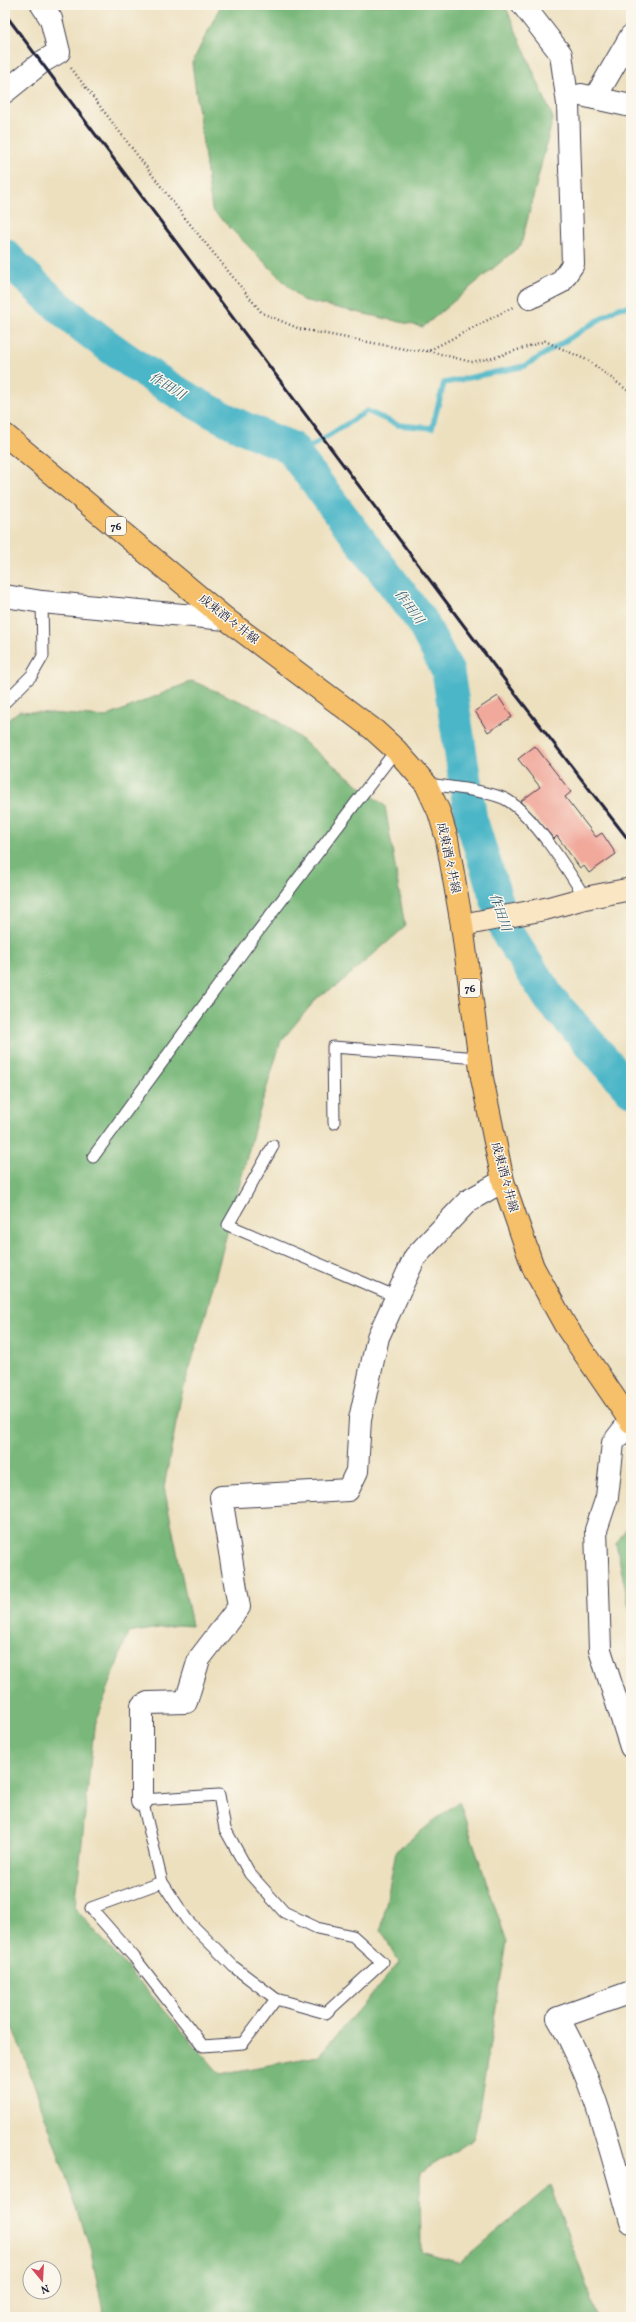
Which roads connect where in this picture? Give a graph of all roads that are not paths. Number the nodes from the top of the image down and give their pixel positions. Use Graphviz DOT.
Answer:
graph roads {
  1 [pos="42,5"];
  2 [pos="523,5"];
  3 [pos="631,36"];
  4 [pos="5,92"];
  5 [pos="566,92"];
  6 [pos="595,98"];
  7 [pos="631,106"];
  8 [pos="530,298"];
  9 [pos="5,435"];
  10 [pos="5,596"];
  11 [pos="42,602"];
  12 [pos="226,619"];
  13 [pos="5,702"];
  14 [pos="396,750"];
  15 [pos="426,784"];
  16 [pos="631,890"];
  17 [pos="585,898"];
  18 [pos="462,925"];
  19 [pos="479,1058"];
  20 [pos="334,1123"];
  21 [pos="272,1146"];
  22 [pos="93,1157"];
  23 [pos="503,1181"];
  24 [pos="397,1297"];
  25 [pos="631,1422"];
  26 [pos="631,1747"];
  27 [pos="142,1800"];
  28 [pos="162,1882"];
  29 [pos="631,1992"];
  30 [pos="276,1999"];
  31 [pos="631,2222"];
  1 -- 4 [label="street"];
  2 -- 5 [label="street"];
  3 -- 6 [label="street"];
  5 -- 6 [label="street"];
  5 -- 8 [label="street"];
  6 -- 7 [label="street"];
  9 -- 12 [label="main road, 成東酒々井線 / 76"];
  10 -- 11 [label="street"];
  11 -- 12 [label="street"];
  11 -- 13 [label="lane"];
  12 -- 14 [label="main road, 成東酒々井線 / 76"];
  14 -- 15 [label="main road, 成東酒々井線 / 76"];
  14 -- 22 [label="lane"];
  15 -- 17 [label="lane"];
  15 -- 18 [label="main road, 成東酒々井線 / 76"];
  16 -- 17 [label="street"];
  17 -- 18 [label="street"];
  18 -- 19 [label="main road, 成東酒々井線 / 76"];
  19 -- 20 [label="lane"];
  19 -- 23 [label="main road, 成東酒々井線 / 76"];
  21 -- 24 [label="lane"];
  23 -- 24 [label="street"];
  23 -- 25 [label="main road, 成東酒々井線 / 76"];
  24 -- 27 [label="street"];
  25 -- 26 [label="street"];
  27 -- 28 [label="lane"];
  27 -- 30 [label="lane"];
  28 -- 30 [label="lane"];
  28 -- 30 [label="lane"];
  29 -- 31 [label="street"];
}
